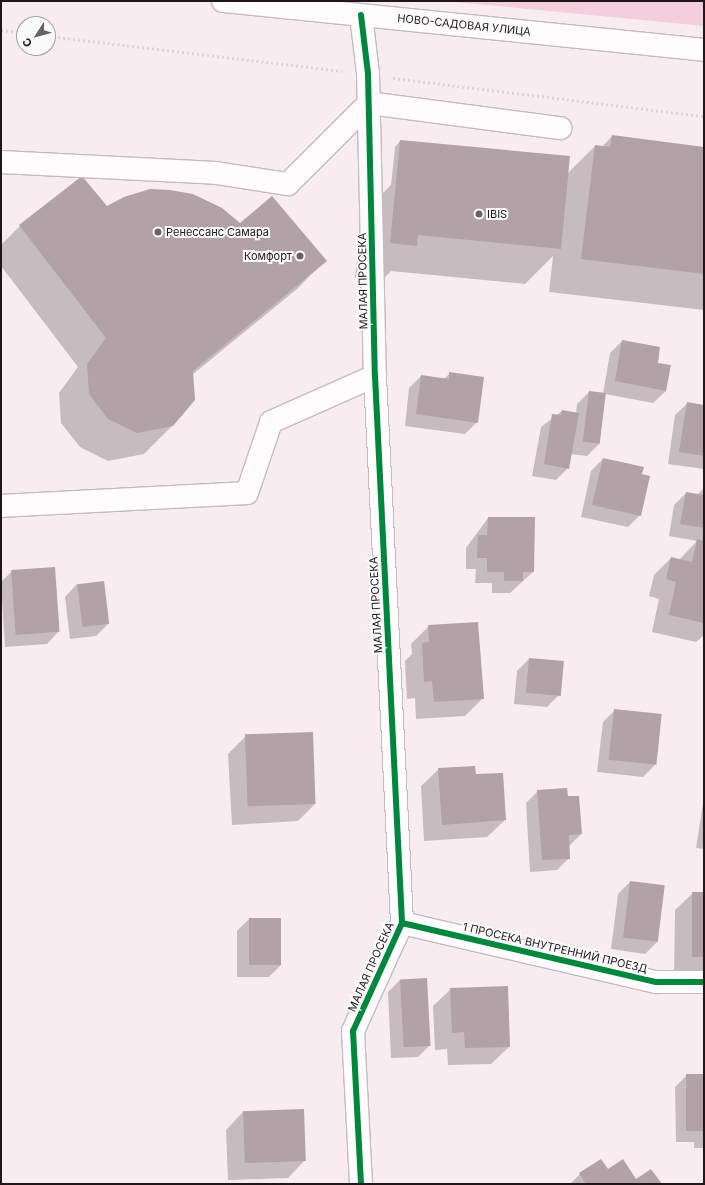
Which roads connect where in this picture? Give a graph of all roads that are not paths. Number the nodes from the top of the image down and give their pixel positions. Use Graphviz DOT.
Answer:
graph roads {
  1 [pos="223,1"];
  2 [pos="361,15"];
  3 [pos="704,50"];
  4 [pos="369,103"];
  5 [pos="560,128"];
  6 [pos="1,162"];
  7 [pos="375,376"];
  8 [pos="1,506"];
  9 [pos="402,923"];
  10 [pos="704,982"];
  11 [pos="361,1184"];
  1 -- 2 [label="street, НОВО-САДОВАЯ УЛИЦА"];
  2 -- 3 [label="street, НОВО-САДОВАЯ УЛИЦА"];
  2 -- 4 [label="street, МАЛАЯ ПРОСЕКА"];
  4 -- 5 [label="street"];
  4 -- 6 [label="street"];
  4 -- 7 [label="street, МАЛАЯ ПРОСЕКА"];
  7 -- 8 [label="street"];
  7 -- 9 [label="street, МАЛАЯ ПРОСЕКА"];
  9 -- 10 [label="street, 1 ПРОСЕКА ВНУТРЕННИЙ ПРОЕЗД"];
  9 -- 11 [label="street, МАЛАЯ ПРОСЕКА"];
}
